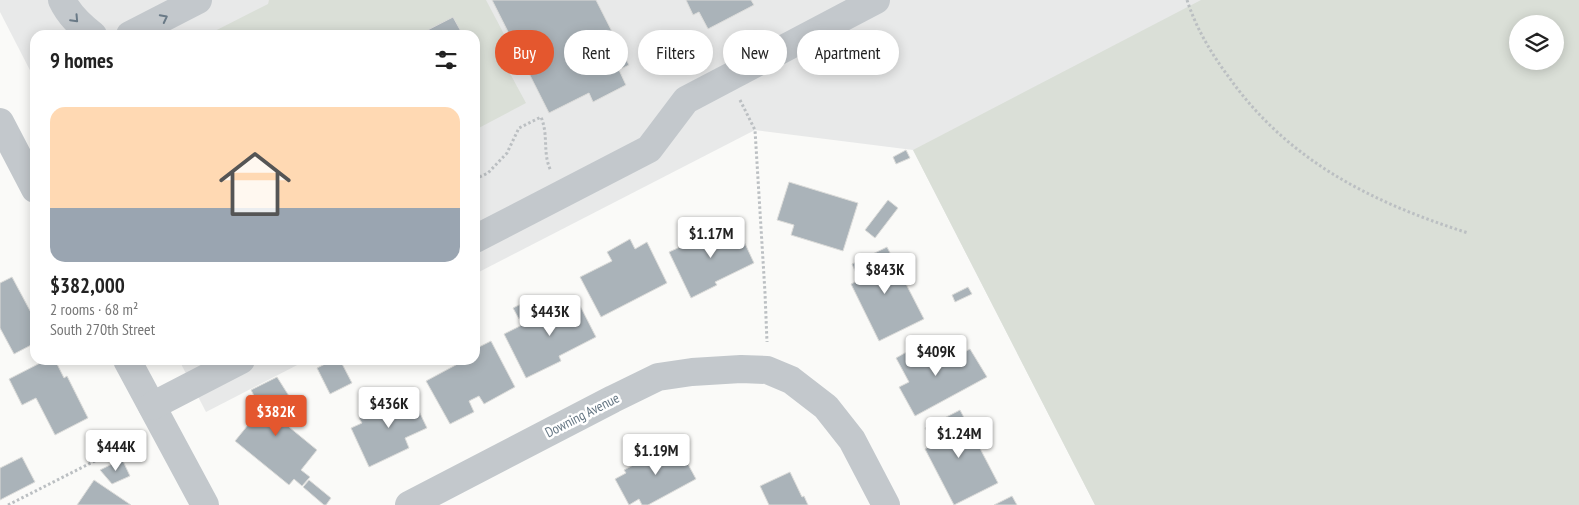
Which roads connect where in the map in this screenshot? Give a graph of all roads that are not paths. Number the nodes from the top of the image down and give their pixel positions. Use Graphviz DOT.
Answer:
graph roads {
  1 [pos="62,0"];
  2 [pos="198,0"];
  3 [pos="876,0"];
  4 [pos="87,30"];
  5 [pos="140,30"];
  6 [pos="0,122"];
  7 [pos="30,179"];
  8 [pos="480,236"];
  9 [pos="130,365"];
  10 [pos="234,365"];
  11 [pos="157,416"];
  12 [pos="205,505"];
  13 [pos="409,505"];
  14 [pos="886,505"];
  1 -- 4 [label="street, one-way"];
  5 -- 2 [label="street, one-way"];
  3 -- 8 [label="street"];
  6 -- 7 [label="street"];
  9 -- 11 [label="street"];
  10 -- 11 [label="street"];
  11 -- 12 [label="street"];
  13 -- 14 [label="street, Downing Avenue"];
}
